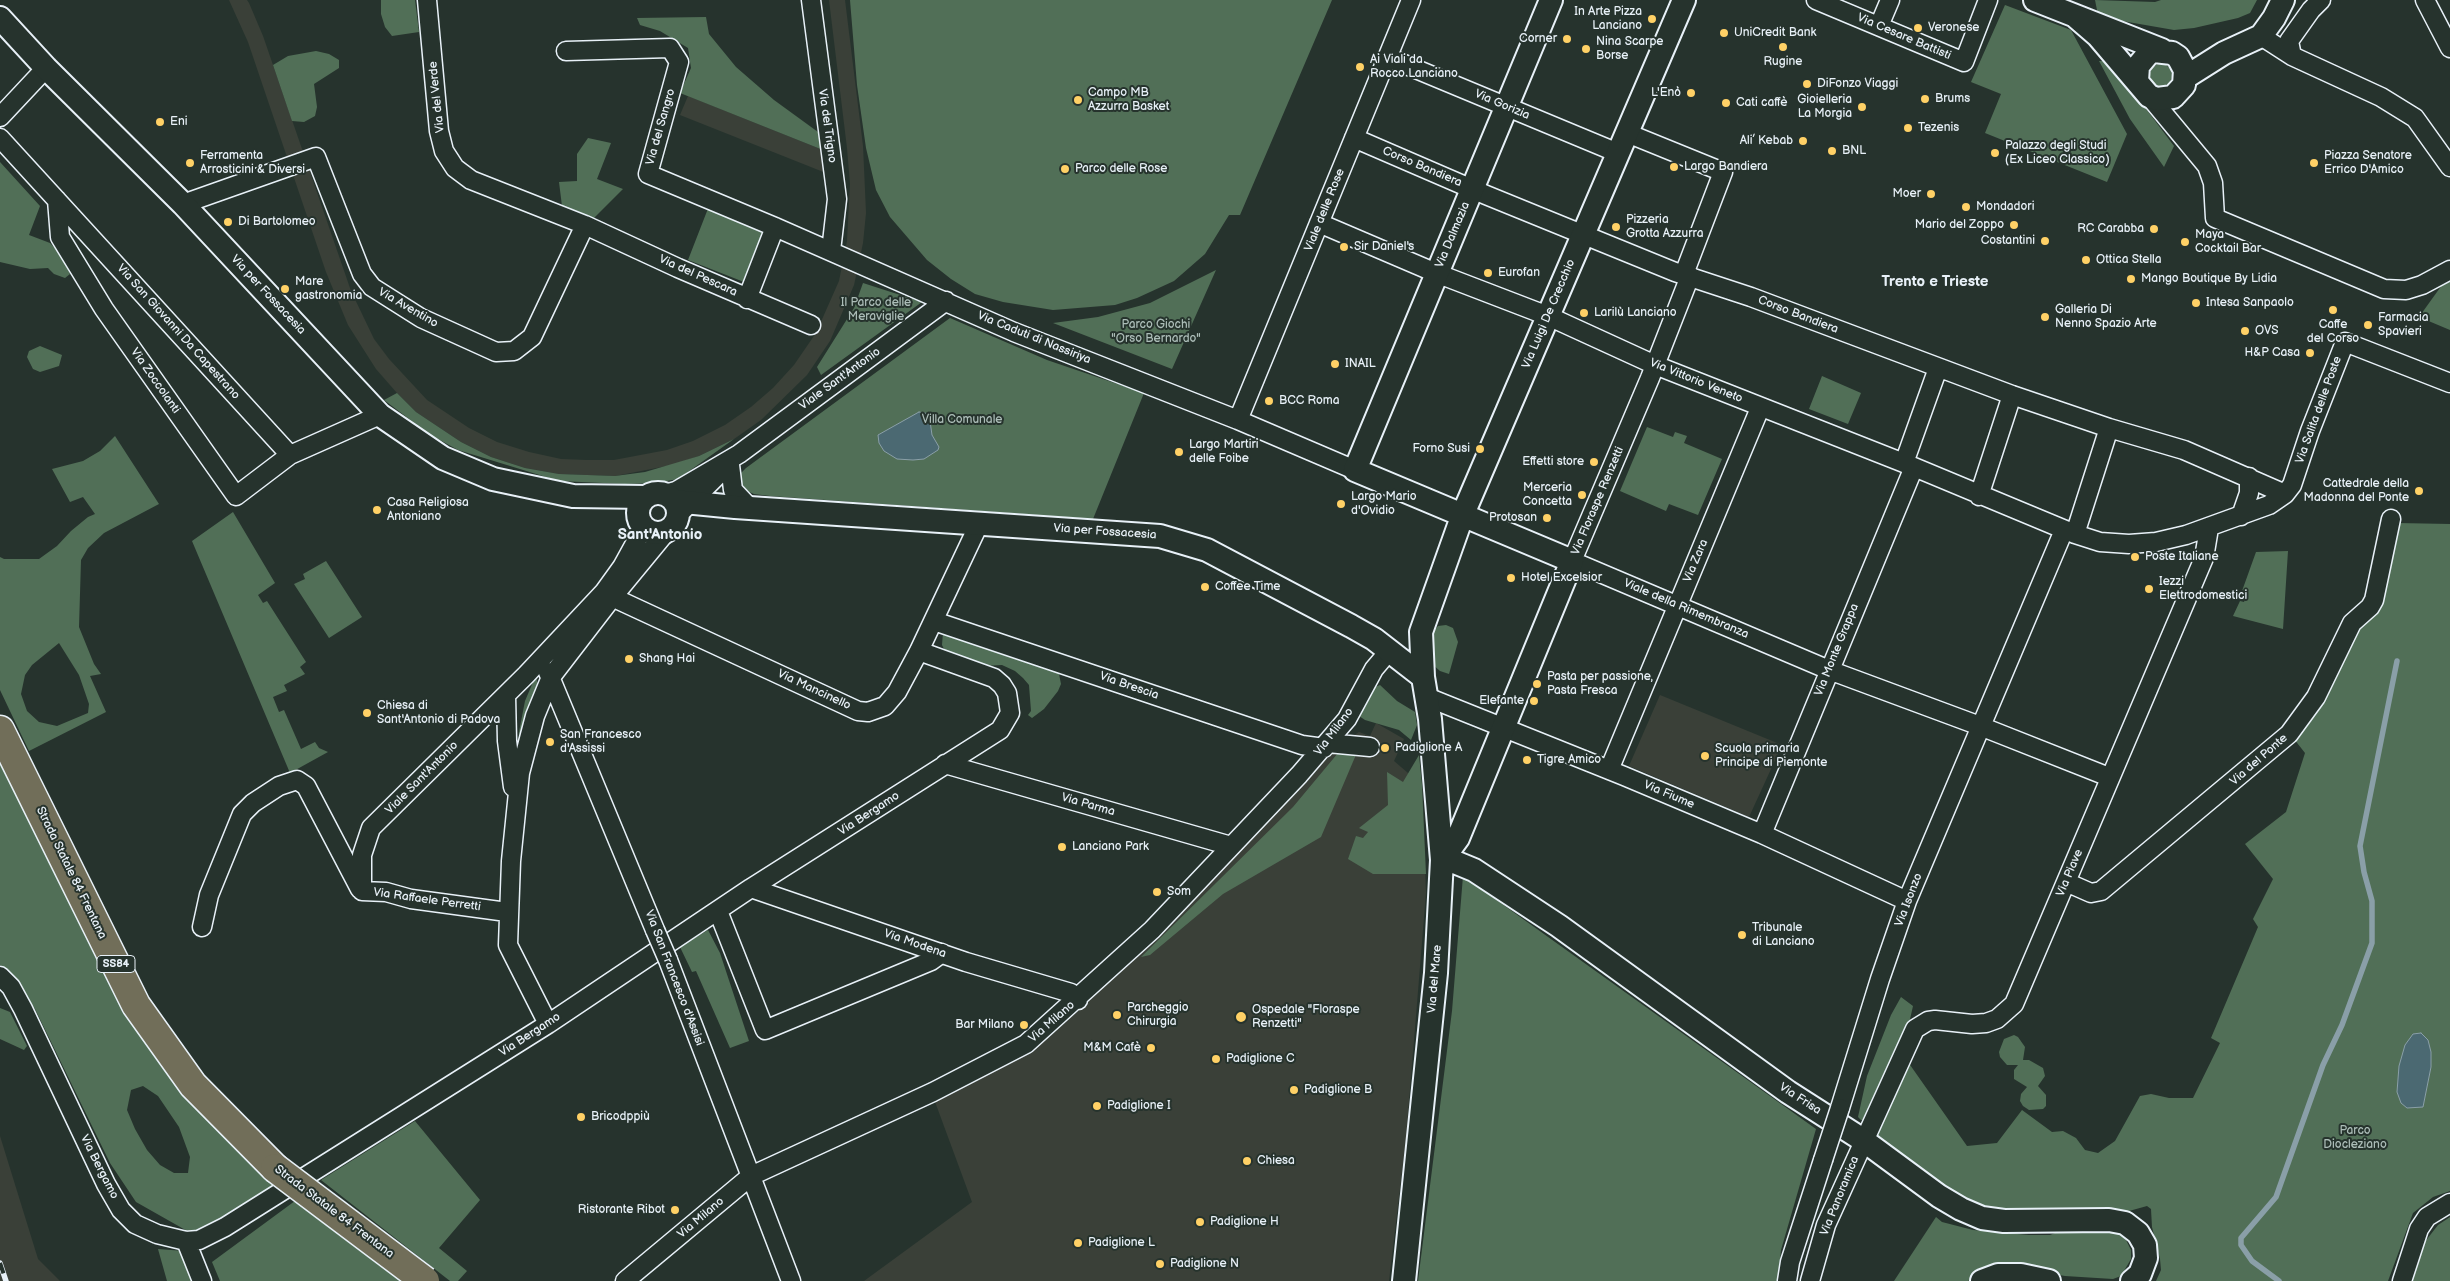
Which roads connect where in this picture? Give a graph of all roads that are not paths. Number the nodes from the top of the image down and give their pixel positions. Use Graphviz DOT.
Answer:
graph roads {
  1 [pos="427,0"];
  2 [pos="811,0"];
  3 [pos="1411,0"];
  4 [pos="1551,0"];
  5 [pos="1684,0"];
  6 [pos="1816,0"];
  7 [pos="1890,0"];
  8 [pos="1988,0"];
  9 [pos="2035,0"];
  10 [pos="2283,0"];
  11 [pos="2321,0"];
  12 [pos="2425,0"];
  13 [pos="2076,17"];
  14 [pos="0,18"];
  15 [pos="1879,26"];
  16 [pos="2261,36"];
  17 [pos="2450,48"];
  18 [pos="566,51"];
  19 [pos="2167,52"];
  20 [pos="2224,53"];
  21 [pos="2292,56"];
  22 [pos="1387,57"];
  23 [pos="46,68"];
  24 [pos="2186,77"];
  25 [pos="2143,89"];
  26 [pos="1507,108"];
  27 [pos="0,117"];
  28 [pos="1627,133"];
  29 [pos="0,138"];
  30 [pos="1354,138"];
  31 [pos="1618,154"];
  32 [pos="2450,167"];
  33 [pos="1472,189"];
  34 [pos="57,200"];
  35 [pos="183,204"];
  36 [pos="1319,223"];
  37 [pos="585,225"];
  38 [pos="775,227"];
  39 [pos="1583,235"];
  40 [pos="831,251"];
  41 [pos="2450,270"];
  42 [pos="1436,273"];
  43 [pos="1687,275"];
  44 [pos="747,298"];
  45 [pos="946,301"];
  46 [pos="1548,316"];
  47 [pos="811,325"];
  48 [pos="1654,365"];
  49 [pos="1938,368"];
  50 [pos="2450,383"];
  51 [pos="2012,395"];
  52 [pos="1760,408"];
  53 [pos="380,415"];
  54 [pos="1238,420"];
  55 [pos="2109,428"];
  56 [pos="290,455"];
  57 [pos="732,461"];
  58 [pos="1909,465"];
  59 [pos="1355,470"];
  60 [pos="2249,477"];
  61 [pos="2285,494"];
  62 [pos="1979,496"];
  63 [pos="582,497"];
  64 [pos="742,508"];
  65 [pos="671,509"];
  66 [pos="1463,514"];
  67 [pos="2241,516"];
  68 [pos="2390,519"];
  69 [pos="979,524"];
  70 [pos="643,526"];
  71 [pos="2209,528"];
  72 [pos="2070,532"];
  73 [pos="1572,561"];
  74 [pos="612,597"];
  75 [pos="1678,606"];
  76 [pos="934,620"];
  77 [pos="1421,632"];
  78 [pos="1382,645"];
  79 [pos="920,651"];
  80 [pos="540,661"];
  81 [pos="1829,670"];
  82 [pos="551,677"];
  83 [pos="1425,687"];
  84 [pos="506,695"];
  85 [pos="1980,726"];
  86 [pos="1504,727"];
  87 [pos="0,730"];
  88 [pos="1326,745"];
  89 [pos="1370,748"];
  90 [pos="945,764"];
  91 [pos="1609,770"];
  92 [pos="2109,777"];
  93 [pos="515,804"];
  94 [pos="1762,834"];
  95 [pos="1231,846"];
  96 [pos="1442,860"];
  97 [pos="2066,882"];
  98 [pos="752,888"];
  99 [pos="362,891"];
  100 [pos="1908,901"];
  101 [pos="718,911"];
  102 [pos="507,912"];
  103 [pos="202,927"];
  104 [pos="942,953"];
  105 [pos="0,976"];
  106 [pos="0,999"];
  107 [pos="1078,1000"];
  108 [pos="23,1009"];
  109 [pos="548,1024"];
  110 [pos="1863,1140"];
  111 [pos="751,1176"];
  112 [pos="2450,1203"];
  113 [pos="186,1241"];
  114 [pos="202,1281"];
  115 [pos="425,1281"];
  116 [pos="624,1281"];
  117 [pos="792,1281"];
  118 [pos="1404,1281"];
  119 [pos="1787,1281"];
  120 [pos="1810,1281"];
  121 [pos="1982,1281"];
  122 [pos="2049,1281"];
  123 [pos="2132,1281"];
  124 [pos="2402,1281"];
  1 -- 37 [label="street, Via del Verde"];
  2 -- 40 [label="street, Via del Trigno"];
  3 -- 22 [label="street, Viale delle Rose"];
  4 -- 26 [label="street, Via Dalmazia"];
  5 -- 28 [label="street, Via Luigi De Crecchio"];
  6 -- 15 [label="street, Via Cesare Battisti"];
  7 -- 15 [label="street"];
  8 -- 15 [label="street, Via Cesare Battisti"];
  9 -- 13 [label="street"];
  10 -- 16 [label="street"];
  11 -- 21 [label="street"];
  12 -- 17 [label="street"];
  13 -- 19 [label="street"];
  13 -- 25 [label="street"];
  14 -- 23 [label="street, Via per Fossacesia"];
  16 -- 20 [label="street"];
  16 -- 21 [label="street"];
  18 -- 38 [label="street, Via del Sangro"];
  19 -- 20 [label="street"];
  19 -- 24 [label="street"];
  19 -- 25 [label="street"];
  20 -- 24 [label="street"];
  21 -- 32 [label="street"];
  22 -- 26 [label="street, Via Gorizia"];
  22 -- 30 [label="street, Viale delle Rose"];
  23 -- 27 [label="street"];
  23 -- 35 [label="street, Via per Fossacesia"];
  24 -- 25 [label="street"];
  25 -- 41 [label="street"];
  26 -- 31 [label="street, Via Gorizia"];
  26 -- 33 [label="street, Via Dalmazia"];
  28 -- 31 [label="street, Via Luigi De Crecchio"];
  28 -- 43 [label="street, Via Floraspe Renzetti"];
  29 -- 34 [label="street, Via San Giovanni Da Capestrano"];
  30 -- 33 [label="street, Corso Bandiera"];
  30 -- 36 [label="street, Viale delle Rose"];
  31 -- 39 [label="street, Via Luigi De Crecchio"];
  33 -- 39 [label="street, Corso Bandiera"];
  33 -- 42 [label="street, Via Dalmazia"];
  34 -- 56 [label="street, Via San Giovanni Da Capestrano"];
  34 -- 56 [label="street, Via Zoccolanti"];
  35 -- 37 [label="street, Via Aventino"];
  35 -- 53 [label="street, Via per Fossacesia"];
  36 -- 42 [label="street, Via Vittorio Veneto"];
  36 -- 54 [label="street, Viale delle Rose"];
  37 -- 44 [label="street, Via del Pescara"];
  38 -- 40 [label="street, Via del Sangro"];
  38 -- 44 [label="street"];
  39 -- 43 [label="street, Corso Bandiera"];
  39 -- 46 [label="street, Via Luigi De Crecchio"];
  40 -- 45 [label="street, Via Caduti di Nassiriya"];
  42 -- 46 [label="street, Via Vittorio Veneto"];
  42 -- 59 [label="street, Via Dalmazia"];
  43 -- 48 [label="street, Via Floraspe Renzetti"];
  43 -- 49 [label="street, Corso Bandiera"];
  44 -- 47 [label="street, Via del Pescara"];
  45 -- 54 [label="street, Via Caduti di Nassiriya"];
  45 -- 57 [label="street, Viale Sant'Antonio"];
  46 -- 48 [label="street, Via Vittorio Veneto"];
  46 -- 66 [label="street, Via Luigi De Crecchio"];
  48 -- 52 [label="street, Via Vittorio Veneto"];
  48 -- 73 [label="street, Via Floraspe Renzetti"];
  49 -- 51 [label="street, Corso Bandiera"];
  49 -- 58 [label="street, Via Monte Grappa"];
  50 -- 61 [label="street, Via Salita delle Poste"];
  51 -- 55 [label="street, Corso Bandiera"];
  51 -- 62 [label="street"];
  52 -- 58 [label="street, Via Vittorio Veneto"];
  52 -- 75 [label="street, Via Zara"];
  53 -- 56 [label="street"];
  53 -- 63 [label="street, Via per Fossacesia"];
  54 -- 59 [label="street, Viale della Rimembranza"];
  55 -- 60 [label="street, Corso Bandiera"];
  55 -- 72 [label="street, Via Isonzo"];
  57 -- 64 [label="street"];
  57 -- 65 [label="street, Viale Sant'Antonio"];
  57 -- 65 [label="street, Viale Sant'Antonio"];
  58 -- 62 [label="street, Via Vittorio Veneto"];
  58 -- 81 [label="street, Via Monte Grappa"];
  59 -- 66 [label="street, Viale della Rimembranza"];
  60 -- 61 [label="street, Corso Bandiera"];
  60 -- 67 [label="street"];
  61 -- 67 [label="street"];
  62 -- 72 [label="street, Via Vittorio Veneto"];
  63 -- 65 [label="street, Via per Fossacesia"];
  63 -- 70 [label="street, Via per Fossacesia"];
  64 -- 65 [label="street, Via per Fossacesia"];
  64 -- 69 [label="street, Via per Fossacesia"];
  65 -- 70 [label="street"];
  65 -- 70 [label="street"];
  65 -- 74 [label="street, Viale Sant'Antonio"];
  66 -- 73 [label="street, Viale della Rimembranza"];
  66 -- 77 [label="street, Via Luigi De Crecchio"];
  67 -- 71 [label="street"];
  68 -- 97 [label="street, Via del Ponte"];
  69 -- 76 [label="street, Via Mancinello"];
  69 -- 78 [label="street, Via per Fossacesia"];
  70 -- 80 [label="street, Viale Sant'Antonio"];
  71 -- 72 [label="street"];
  71 -- 92 [label="street, Via Piave"];
  72 -- 85 [label="street, Via Isonzo"];
  73 -- 75 [label="street, Viale della Rimembranza"];
  73 -- 86 [label="street, Via Floraspe Renzetti"];
  74 -- 79 [label="street, Via Mancinello"];
  74 -- 82 [label="street, Viale Sant'Antonio"];
  75 -- 81 [label="street, Viale della Rimembranza"];
  75 -- 91 [label="street, Via Zara"];
  76 -- 79 [label="street, Via Mancinello"];
  76 -- 88 [label="street, Via Brescia"];
  77 -- 78 [label="street"];
  77 -- 83 [label="street, Via Luigi De Crecchio"];
  78 -- 83 [label="street, Via per Fossacesia"];
  78 -- 88 [label="street, Via Milano"];
  79 -- 90 [label="street, Via Bergamo"];
  80 -- 82 [label="street"];
  80 -- 84 [label="street, Viale Sant'Antonio"];
  81 -- 85 [label="street, Viale della Rimembranza"];
  81 -- 94 [label="street, Via Monte Grappa"];
  82 -- 93 [label="street"];
  82 -- 111 [label="street, Via San Francesco d'Assisi, bridge"];
  83 -- 86 [label="street, Via Fiume"];
  83 -- 96 [label="street, Via del Mare"];
  84 -- 93 [label="street"];
  84 -- 99 [label="street, Viale Sant'Antonio"];
  85 -- 92 [label="street, Viale della Rimembranza"];
  85 -- 100 [label="street, Via Isonzo"];
  86 -- 91 [label="street, Via Fiume"];
  86 -- 96 [label="street, Via Floraspe Renzetti"];
  87 -- 115 [label="main road, Strada Statale 84 Frentana / SS84, bridge"];
  88 -- 89 [label="street, Via Brescia"];
  88 -- 95 [label="street, Via Milano"];
  90 -- 95 [label="street, Via Parma"];
  90 -- 98 [label="street, Via Bergamo"];
  91 -- 94 [label="street, Via Fiume"];
  92 -- 97 [label="street, Via Piave"];
  93 -- 102 [label="street"];
  94 -- 100 [label="street, Via Fiume"];
  95 -- 107 [label="street, Via Milano"];
  96 -- 110 [label="street, Via Frisa"];
  96 -- 118 [label="street, Via del Mare"];
  97 -- 110 [label="street, Via Piave"];
  98 -- 101 [label="street, Via Bergamo"];
  98 -- 104 [label="street, Via Modena"];
  99 -- 102 [label="street, Via Raffaele Perretti"];
  99 -- 103 [label="street, Via Raffaele Perretti"];
  100 -- 119 [label="street, Via Isonzo, bridge"];
  101 -- 104 [label="street"];
  101 -- 109 [label="street, Via Bergamo"];
  102 -- 109 [label="street"];
  104 -- 107 [label="street, Via Modena"];
  105 -- 108 [label="street, Via Bergamo"];
  106 -- 108 [label="street"];
  107 -- 111 [label="street, Via Milano"];
  108 -- 113 [label="street, Via Bergamo"];
  109 -- 113 [label="street, Via Bergamo"];
  110 -- 120 [label="street, Via Panoramica"];
  110 -- 123 [label="street, Via Frisa"];
  111 -- 116 [label="street, Via Milano"];
  111 -- 117 [label="street, Via San Francesco d'Assisi"];
  112 -- 124 [label="street"];
  113 -- 114 [label="street"];
  121 -- 122 [label="street"];
}
